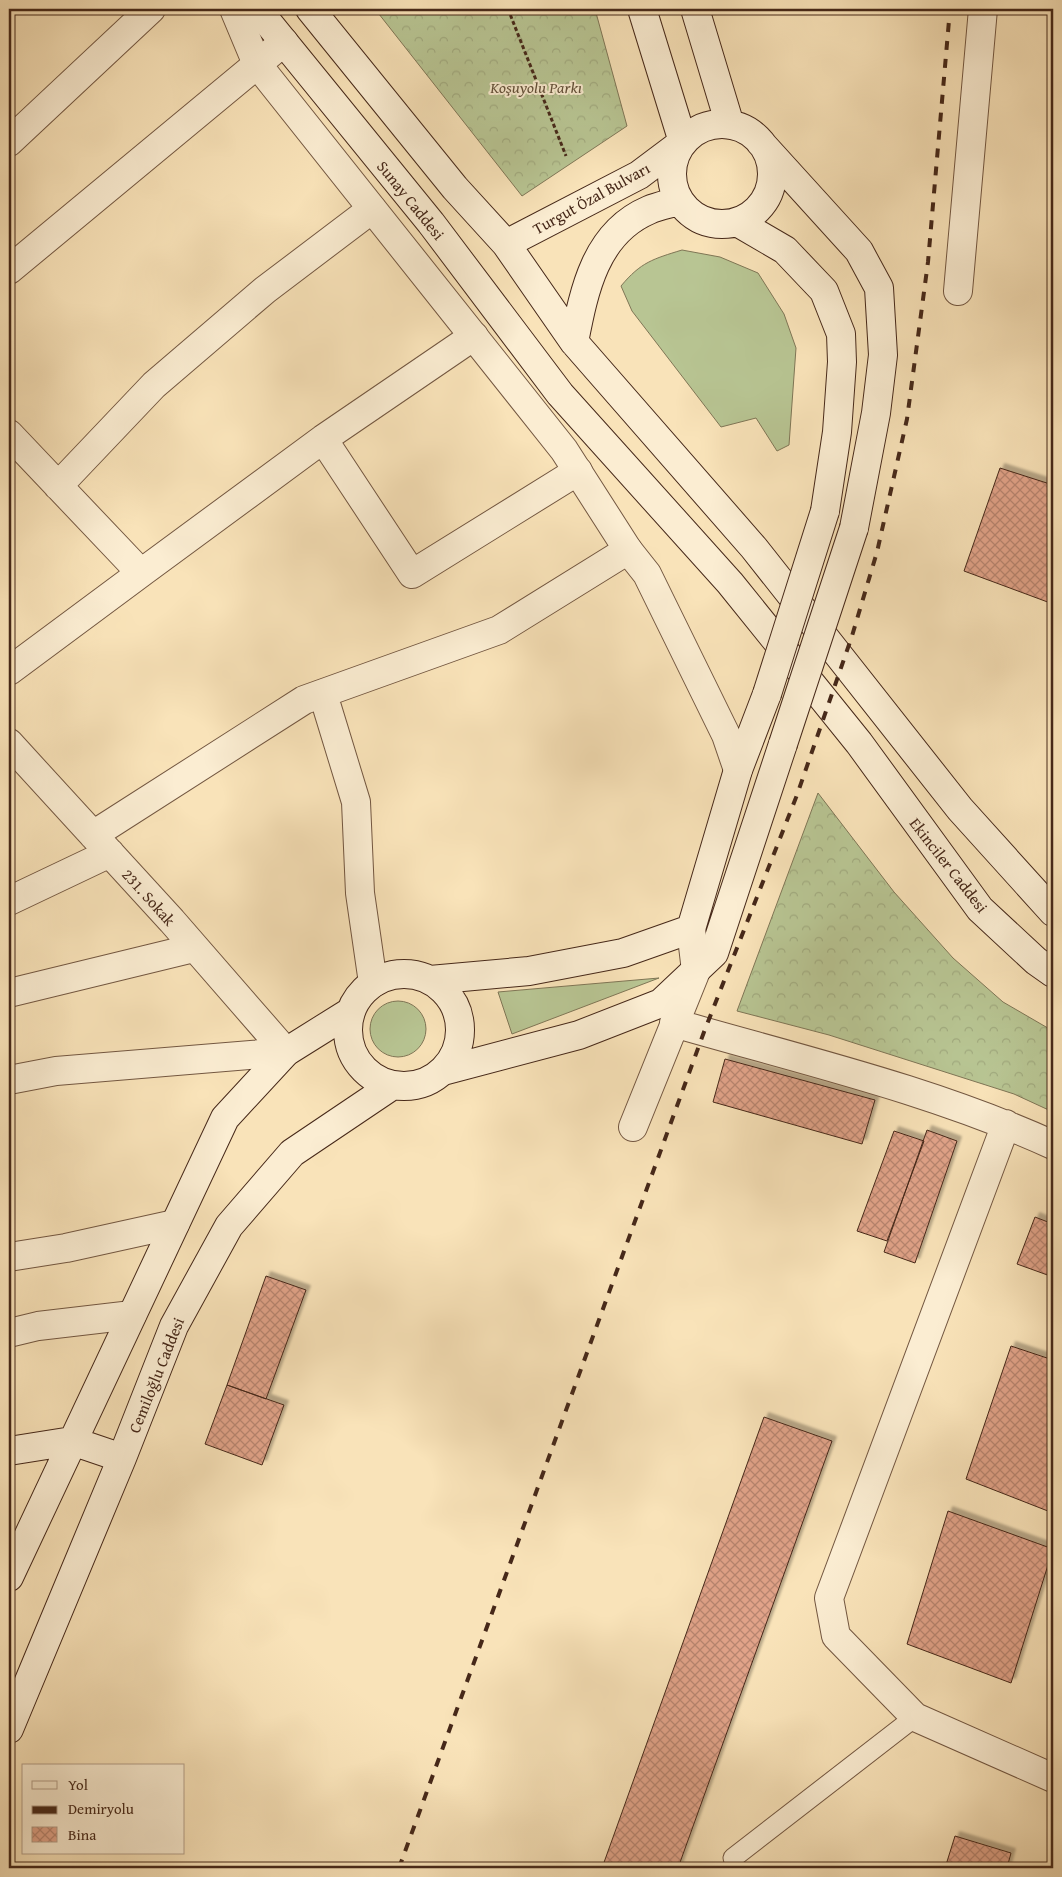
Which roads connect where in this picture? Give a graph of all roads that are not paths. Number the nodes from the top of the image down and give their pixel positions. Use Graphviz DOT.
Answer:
graph roads {
  1 [pos="150,9"];
  2 [pos="234,9"];
  3 [pos="257,9"];
  4 [pos="310,9"];
  5 [pos="642,9"];
  6 [pos="695,9"];
  7 [pos="983,9"];
  8 [pos="284,42"];
  9 [pos="257,64"];
  10 [pos="730,125"];
  11 [pos="9,142"];
  12 [pos="683,142"];
  13 [pos="760,142"];
  14 [pos="679,201"];
  15 [pos="372,209"];
  16 [pos="737,222"];
  17 [pos="506,244"];
  18 [pos="9,270"];
  19 [pos="958,291"];
  20 [pos="474,336"];
  21 [pos="574,342"];
  22 [pos="9,434"];
  23 [pos="324,439"];
  24 [pos="578,471"];
  25 [pos="58,486"];
  26 [pos="628,550"];
  27 [pos="141,573"];
  28 [pos="9,671"];
  29 [pos="323,694"];
  30 [pos="9,743"];
  31 [pos="859,743"];
  32 [pos="738,770"];
  33 [pos="101,844"];
  34 [pos="9,901"];
  35 [pos="1053,912"];
  36 [pos="692,928"];
  37 [pos="194,948"];
  38 [pos="696,971"];
  39 [pos="1053,973"];
  40 [pos="430,980"];
  41 [pos="373,983"];
  42 [pos="9,993"];
  43 [pos="350,1012"];
  44 [pos="674,1023"];
  45 [pos="286,1052"];
  46 [pos="443,1071"];
  47 [pos="9,1080"];
  48 [pos="393,1086"];
  49 [pos="1006,1124"];
  50 [pos="632,1127"];
  51 [pos="1053,1146"];
  52 [pos="175,1224"];
  53 [pos="9,1258"];
  54 [pos="132,1315"];
  55 [pos="9,1333"];
  56 [pos="72,1441"];
  57 [pos="9,1451"];
  58 [pos="122,1458"];
  59 [pos="9,1578"];
  60 [pos="915,1717"];
  61 [pos="9,1729"];
  62 [pos="1053,1778"];
  63 [pos="734,1858"];
  1 -- 11 [label="main road"];
  2 -- 9 [label="main road"];
  3 -- 8 [label="main road, Sunay Caddesi"];
  4 -- 17 [label="main road"];
  5 -- 12 [label="main road"];
  6 -- 10 [label="main road"];
  7 -- 19 [label="main road"];
  8 -- 9 [label="main road"];
  8 -- 31 [label="main road, Sunay Caddesi"];
  9 -- 15 [label="main road"];
  9 -- 18 [label="main road"];
  10 -- 12 [label="main road"];
  10 -- 13 [label="main road"];
  12 -- 14 [label="main road"];
  12 -- 17 [label="main road, Turgut Özal Bulvarı"];
  13 -- 16 [label="main road"];
  13 -- 38 [label="main road, bridge"];
  14 -- 16 [label="main road"];
  14 -- 21 [label="main road"];
  15 -- 20 [label="main road"];
  15 -- 25 [label="main road"];
  16 -- 32 [label="main road, bridge"];
  17 -- 21 [label="main road"];
  20 -- 23 [label="main road"];
  20 -- 24 [label="main road"];
  21 -- 35 [label="main road"];
  22 -- 25 [label="main road"];
  23 -- 24 [label="main road"];
  23 -- 27 [label="main road"];
  24 -- 26 [label="main road"];
  25 -- 27 [label="main road"];
  26 -- 29 [label="main road"];
  26 -- 32 [label="main road"];
  27 -- 28 [label="main road"];
  29 -- 33 [label="main road"];
  29 -- 41 [label="main road"];
  30 -- 33 [label="main road, 231. Sokak"];
  31 -- 39 [label="main road, Ekinciler Caddesi"];
  32 -- 36 [label="main road"];
  33 -- 34 [label="main road"];
  33 -- 37 [label="main road, 231. Sokak"];
  36 -- 38 [label="main road"];
  36 -- 40 [label="main road"];
  37 -- 42 [label="main road"];
  37 -- 45 [label="main road, 231. Sokak"];
  38 -- 44 [label="main road"];
  38 -- 46 [label="main road"];
  40 -- 41 [label="main road"];
  40 -- 46 [label="main road"];
  41 -- 43 [label="main road"];
  43 -- 45 [label="main road"];
  43 -- 48 [label="main road"];
  44 -- 49 [label="main road"];
  44 -- 50 [label="main road"];
  45 -- 47 [label="main road"];
  45 -- 52 [label="main road"];
  46 -- 48 [label="main road"];
  48 -- 58 [label="main road, Cemiloğlu Caddesi"];
  49 -- 51 [label="main road"];
  49 -- 60 [label="main road"];
  52 -- 53 [label="main road"];
  52 -- 54 [label="main road"];
  54 -- 55 [label="main road"];
  54 -- 56 [label="main road"];
  56 -- 57 [label="main road"];
  56 -- 58 [label="main road"];
  56 -- 59 [label="main road"];
  58 -- 61 [label="main road, Cemiloğlu Caddesi"];
  60 -- 62 [label="main road"];
  60 -- 63 [label="lane"];
}
